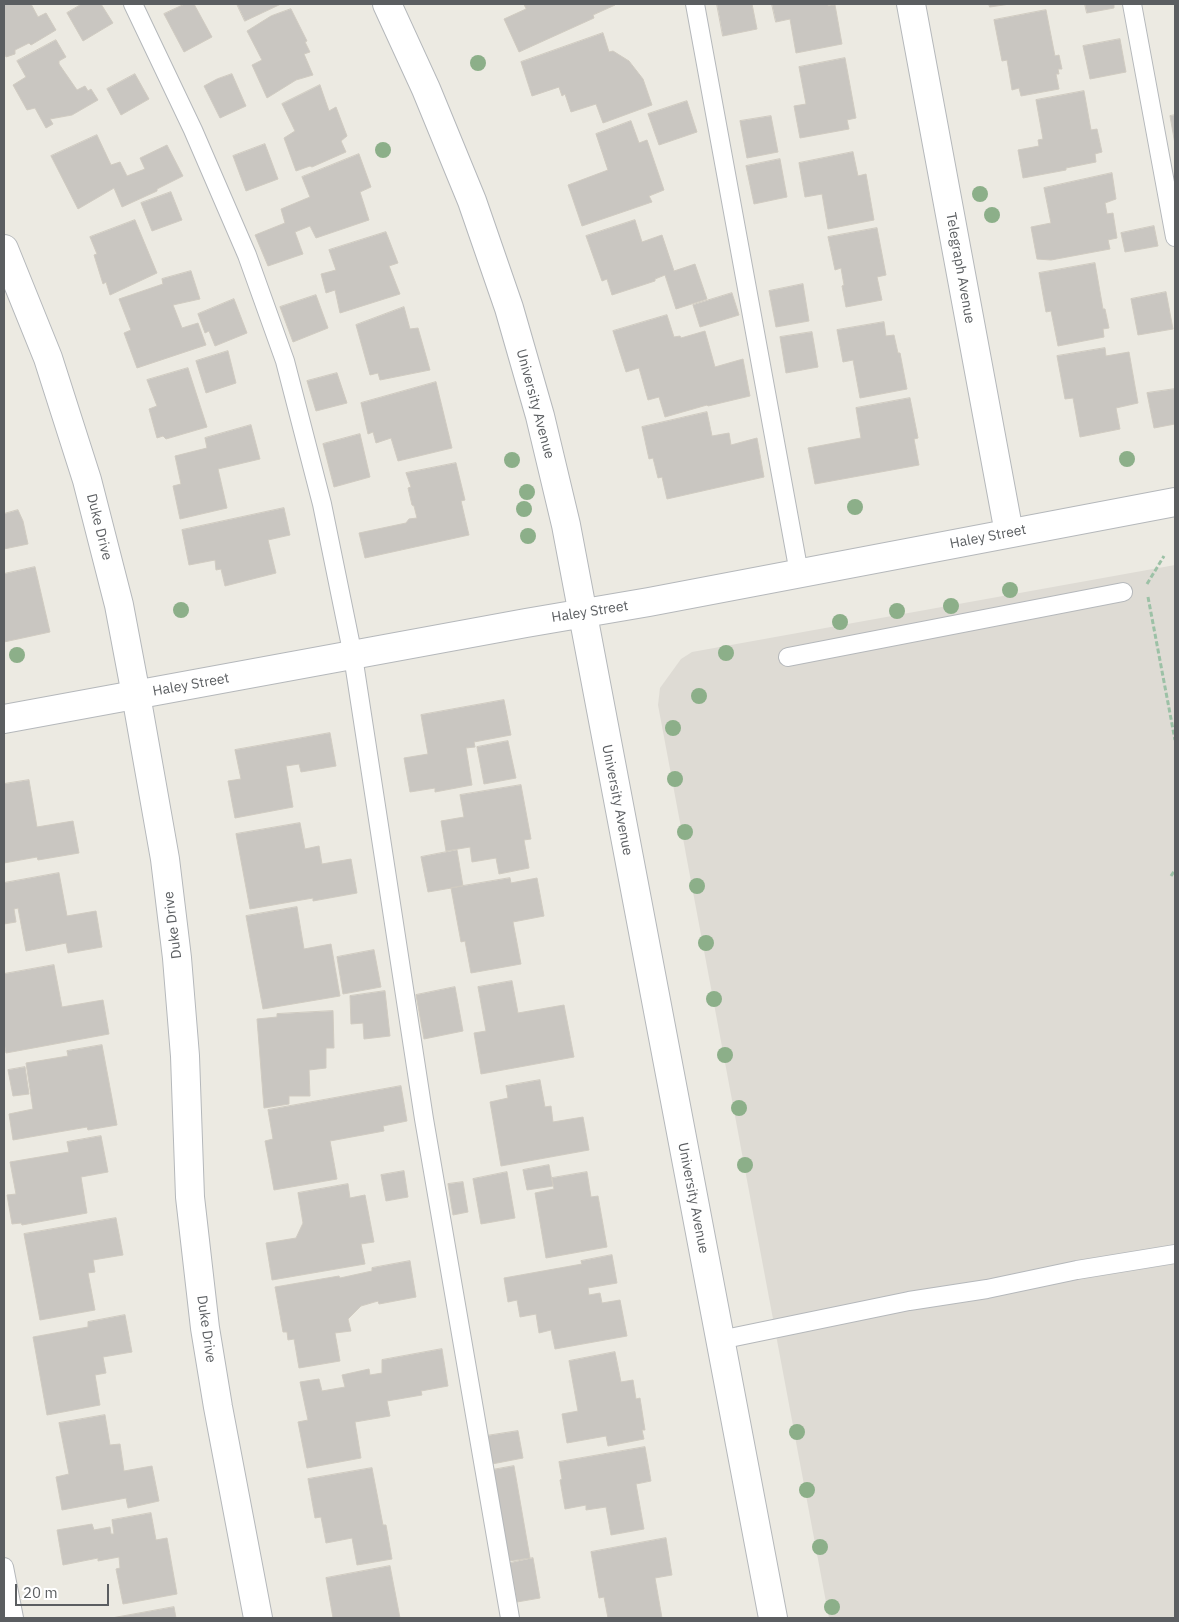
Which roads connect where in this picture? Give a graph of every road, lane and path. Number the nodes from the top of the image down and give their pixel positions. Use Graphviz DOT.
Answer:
graph roads {
  1 [pos="133,4"];
  2 [pos="387,4"];
  3 [pos="695,4"];
  4 [pos="911,4"];
  5 [pos="1132,4"];
  6 [pos="1175,237"];
  7 [pos="4,250"];
  8 [pos="1175,502"];
  9 [pos="1009,533"];
  10 [pos="1164,556"];
  11 [pos="799,573"];
  12 [pos="1146,586"];
  13 [pos="1122,592"];
  14 [pos="1148,596"];
  15 [pos="583,614"];
  16 [pos="353,656"];
  17 [pos="788,657"];
  18 [pos="136,695"];
  19 [pos="4,719"];
  20 [pos="1175,740"];
  21 [pos="1175,870"];
  22 [pos="1170,876"];
  23 [pos="1175,1254"];
  24 [pos="720,1340"];
  25 [pos="4,1567"];
  26 [pos="14,1618"];
  27 [pos="258,1618"];
  28 [pos="510,1618"];
  29 [pos="772,1618"];
  1 -- 16 [label="lane"];
  2 -- 15 [label="street, University Avenue"];
  3 -- 11 [label="lane"];
  4 -- 9 [label="street, Telegraph Avenue"];
  5 -- 6 [label="lane"];
  7 -- 18 [label="street, Duke Drive"];
  8 -- 9 [label="street, Haley Street"];
  9 -- 11 [label="street, Haley Street"];
  10 -- 12 [label="path"];
  11 -- 15 [label="street, Haley Street"];
  13 -- 17 [label="lane"];
  14 -- 20 [label="path"];
  15 -- 16 [label="street, Haley Street"];
  15 -- 24 [label="street, University Avenue"];
  16 -- 18 [label="street, Haley Street"];
  16 -- 28 [label="lane"];
  18 -- 19 [label="street, Haley Street"];
  18 -- 27 [label="street, Duke Drive"];
  21 -- 22 [label="path"];
  23 -- 24 [label="lane"];
  24 -- 29 [label="street, University Avenue"];
  25 -- 26 [label="lane"];
}
